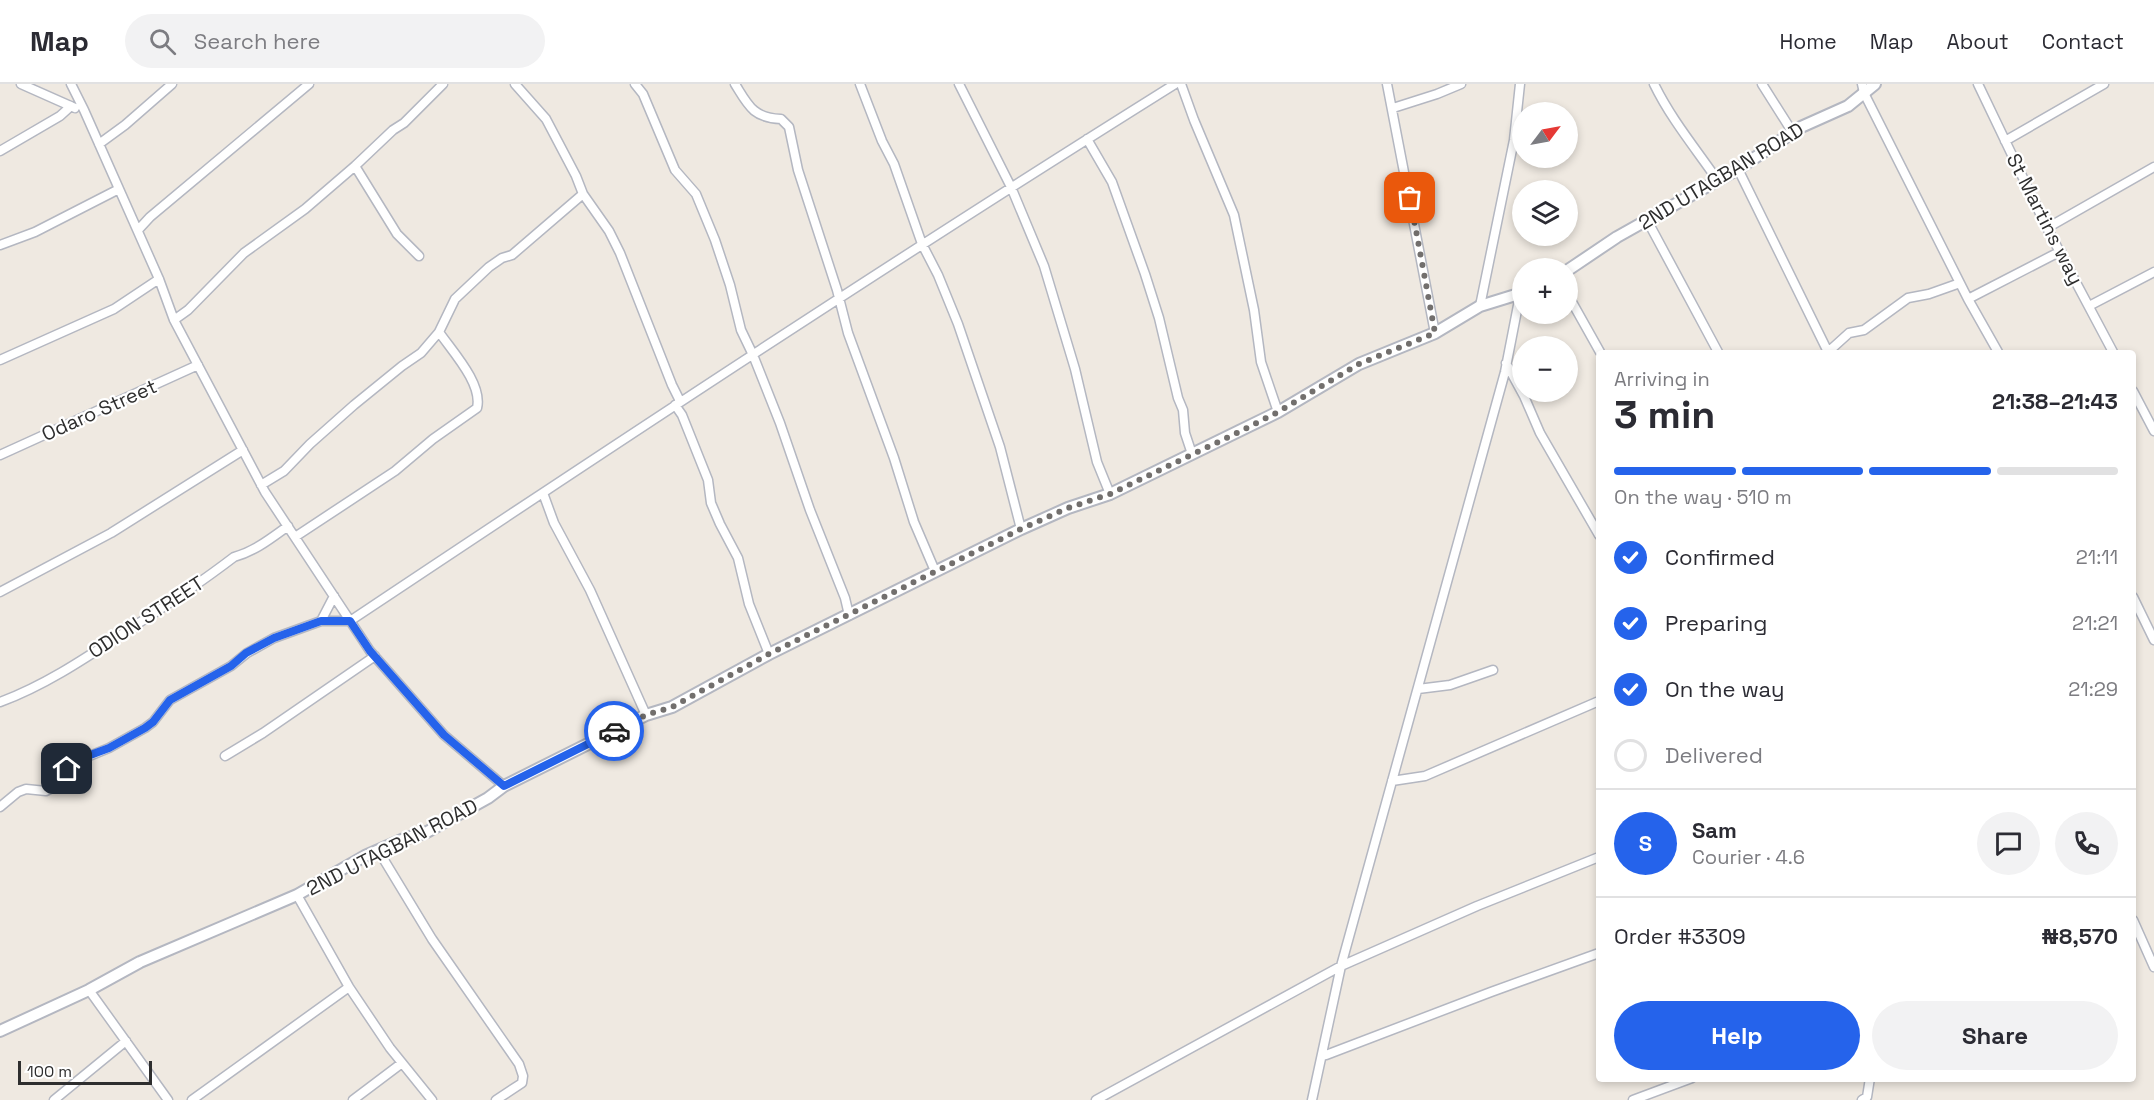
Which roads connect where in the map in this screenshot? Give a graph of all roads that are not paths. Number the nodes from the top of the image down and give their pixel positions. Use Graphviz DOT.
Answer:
graph roads {
  1 [pos="21,84"];
  2 [pos="71,84"];
  3 [pos="172,84"];
  4 [pos="309,84"];
  5 [pos="443,84"];
  6 [pos="515,84"];
  7 [pos="635,84"];
  8 [pos="735,84"];
  9 [pos="861,84"];
  10 [pos="959,84"];
  11 [pos="1175,84"];
  12 [pos="1181,84"];
  13 [pos="1387,84"];
  14 [pos="1461,84"];
  15 [pos="1520,84"];
  16 [pos="1654,84"];
  17 [pos="1762,84"];
  18 [pos="1875,84"];
  19 [pos="1978,84"];
  20 [pos="2104,84"];
  21 [pos="1863,88"];
  22 [pos="71,106"];
  23 [pos="1393,108"];
  24 [pos="84,110"];
  25 [pos="1793,132"];
  26 [pos="1087,139"];
  27 [pos="2006,141"];
  28 [pos="99,144"];
  29 [pos="0,151"];
  30 [pos="355,166"];
  31 [pos="2154,167"];
  32 [pos="1738,169"];
  33 [pos="1718,181"];
  34 [pos="1011,187"];
  35 [pos="119,189"];
  36 [pos="582,194"];
  37 [pos="1647,220"];
  38 [pos="2047,228"];
  39 [pos="138,231"];
  40 [pos="922,244"];
  41 [pos="0,245"];
  42 [pos="2061,250"];
  43 [pos="419,256"];
  44 [pos="1578,263"];
  45 [pos="2154,272"];
  46 [pos="159,279"];
  47 [pos="1960,283"];
  48 [pos="1512,297"];
  49 [pos="838,299"];
  50 [pos="1968,299"];
  51 [pos="1480,306"];
  52 [pos="2090,306"];
  53 [pos="1578,313"];
  54 [pos="174,320"];
  55 [pos="1514,324"];
  56 [pos="439,332"];
  57 [pos="1435,333"];
  58 [pos="1599,350"];
  59 [pos="1717,350"];
  60 [pos="1827,350"];
  61 [pos="1830,350"];
  62 [pos="1997,350"];
  63 [pos="2112,350"];
  64 [pos="753,355"];
  65 [pos="0,360"];
  66 [pos="1506,363"];
  67 [pos="198,365"];
  68 [pos="2136,397"];
  69 [pos="678,403"];
  70 [pos="1278,412"];
  71 [pos="2154,431"];
  72 [pos="243,450"];
  73 [pos="1192,454"];
  74 [pos="0,455"];
  75 [pos="261,485"];
  76 [pos="543,492"];
  77 [pos="1110,494"];
  78 [pos="288,526"];
  79 [pos="1021,529"];
  80 [pos="1596,530"];
  81 [pos="295,537"];
  82 [pos="935,571"];
  83 [pos="0,592"];
  84 [pos="334,597"];
  85 [pos="2136,603"];
  86 [pos="849,615"];
  87 [pos="321,621"];
  88 [pos="350,621"];
  89 [pos="2154,640"];
  90 [pos="769,654"];
  91 [pos="375,656"];
  92 [pos="1493,670"];
  93 [pos="1418,689"];
  94 [pos="0,702"];
  95 [pos="1596,702"];
  96 [pos="646,715"];
  97 [pos="225,756"];
  98 [pos="1392,780"];
  99 [pos="504,786"];
  100 [pos="0,807"];
  101 [pos="378,850"];
  102 [pos="1596,858"];
  103 [pos="297,895"];
  104 [pos="2136,927"];
  105 [pos="1596,954"];
  106 [pos="1341,966"];
  107 [pos="2154,967"];
  108 [pos="349,987"];
  109 [pos="89,990"];
  110 [pos="0,1031"];
  111 [pos="126,1041"];
  112 [pos="1326,1055"];
  113 [pos="402,1063"];
  114 [pos="1681,1082"];
  115 [pos="1869,1082"];
  116 [pos="54,1100"];
  117 [pos="168,1100"];
  118 [pos="192,1100"];
  119 [pos="353,1100"];
  120 [pos="432,1100"];
  121 [pos="496,1100"];
  122 [pos="1096,1100"];
  123 [pos="1311,1100"];
  124 [pos="1633,1100"];
  125 [pos="1862,1100"];
  1 -- 22 [label="street"];
  2 -- 24 [label="street"];
  3 -- 28 [label="street"];
  4 -- 39 [label="street"];
  5 -- 30 [label="street"];
  6 -- 36 [label="street"];
  7 -- 64 [label="street"];
  8 -- 49 [label="street"];
  9 -- 40 [label="street"];
  10 -- 34 [label="street"];
  11 -- 26 [label="street"];
  12 -- 70 [label="street"];
  13 -- 23 [label="street"];
  14 -- 23 [label="street"];
  15 -- 51 [label="street"];
  16 -- 33 [label="street"];
  17 -- 25 [label="street"];
  18 -- 21 [label="street, 2ND UTAGBAN ROAD"];
  19 -- 27 [label="street, St Martins way"];
  20 -- 27 [label="street"];
  21 -- 25 [label="street, 2ND UTAGBAN ROAD"];
  21 -- 47 [label="street"];
  22 -- 24 [label="street"];
  22 -- 29 [label="street"];
  23 -- 57 [label="street"];
  24 -- 28 [label="street"];
  25 -- 32 [label="street, 2ND UTAGBAN ROAD"];
  26 -- 34 [label="street"];
  26 -- 73 [label="street"];
  27 -- 38 [label="street, St Martins way"];
  28 -- 35 [label="street"];
  30 -- 43 [label="street"];
  30 -- 54 [label="street"];
  31 -- 38 [label="street"];
  32 -- 33 [label="street, 2ND UTAGBAN ROAD"];
  32 -- 60 [label="street"];
  33 -- 37 [label="street, 2ND UTAGBAN ROAD"];
  34 -- 40 [label="street"];
  34 -- 77 [label="street"];
  35 -- 39 [label="street"];
  35 -- 41 [label="street"];
  36 -- 56 [label="street"];
  36 -- 69 [label="street"];
  37 -- 44 [label="street, 2ND UTAGBAN ROAD"];
  37 -- 59 [label="street"];
  38 -- 42 [label="street, St Martins way"];
  39 -- 46 [label="street"];
  40 -- 49 [label="street"];
  40 -- 79 [label="street"];
  42 -- 50 [label="street"];
  42 -- 52 [label="street, St Martins way"];
  45 -- 52 [label="street"];
  46 -- 54 [label="street"];
  46 -- 65 [label="street"];
  47 -- 50 [label="street"];
  47 -- 61 [label="street"];
  48 -- 51 [label="street, 2ND UTAGBAN ROAD"];
  49 -- 64 [label="street"];
  49 -- 82 [label="street"];
  50 -- 62 [label="street"];
  51 -- 57 [label="street, 2ND UTAGBAN ROAD"];
  52 -- 63 [label="street, St Martins way"];
  53 -- 58 [label="street"];
  54 -- 67 [label="street"];
  55 -- 66 [label="street"];
  56 -- 75 [label="street"];
  56 -- 81 [label="street"];
  57 -- 70 [label="street, 2ND UTAGBAN ROAD"];
  64 -- 69 [label="street"];
  64 -- 86 [label="street"];
  66 -- 80 [label="street"];
  66 -- 93 [label="street"];
  67 -- 72 [label="street"];
  67 -- 74 [label="street, Odaro Street"];
  68 -- 71 [label="street"];
  69 -- 76 [label="street"];
  69 -- 90 [label="street"];
  70 -- 73 [label="street, 2ND UTAGBAN ROAD"];
  72 -- 75 [label="street"];
  72 -- 83 [label="street"];
  73 -- 77 [label="street, 2ND UTAGBAN ROAD"];
  75 -- 78 [label="street"];
  76 -- 88 [label="street"];
  76 -- 96 [label="street"];
  77 -- 79 [label="street, 2ND UTAGBAN ROAD"];
  78 -- 81 [label="street"];
  78 -- 94 [label="street, ODION STREET"];
  79 -- 82 [label="street, 2ND UTAGBAN ROAD"];
  81 -- 84 [label="street"];
  82 -- 86 [label="street, 2ND UTAGBAN ROAD"];
  84 -- 87 [label="street"];
  84 -- 88 [label="street"];
  85 -- 89 [label="street"];
  86 -- 90 [label="street, 2ND UTAGBAN ROAD"];
  87 -- 88 [label="street"];
  87 -- 100 [label="street"];
  88 -- 91 [label="street"];
  90 -- 96 [label="street, 2ND UTAGBAN ROAD"];
  91 -- 97 [label="street"];
  91 -- 99 [label="street"];
  92 -- 93 [label="street"];
  93 -- 98 [label="street"];
  95 -- 98 [label="street"];
  96 -- 99 [label="street, 2ND UTAGBAN ROAD"];
  98 -- 106 [label="street"];
  99 -- 101 [label="street, 2ND UTAGBAN ROAD"];
  101 -- 103 [label="street, 2ND UTAGBAN ROAD"];
  101 -- 121 [label="street"];
  102 -- 106 [label="street"];
  103 -- 108 [label="street"];
  103 -- 109 [label="street, 2ND UTAGBAN ROAD"];
  104 -- 107 [label="street"];
  105 -- 112 [label="street"];
  106 -- 122 [label="street"];
  106 -- 123 [label="street"];
  108 -- 113 [label="street"];
  108 -- 118 [label="street"];
  109 -- 110 [label="street, 2ND UTAGBAN ROAD"];
  109 -- 111 [label="street"];
  111 -- 116 [label="street"];
  111 -- 117 [label="street"];
  113 -- 119 [label="street"];
  113 -- 120 [label="street"];
  114 -- 124 [label="street"];
  115 -- 125 [label="street"];
}
